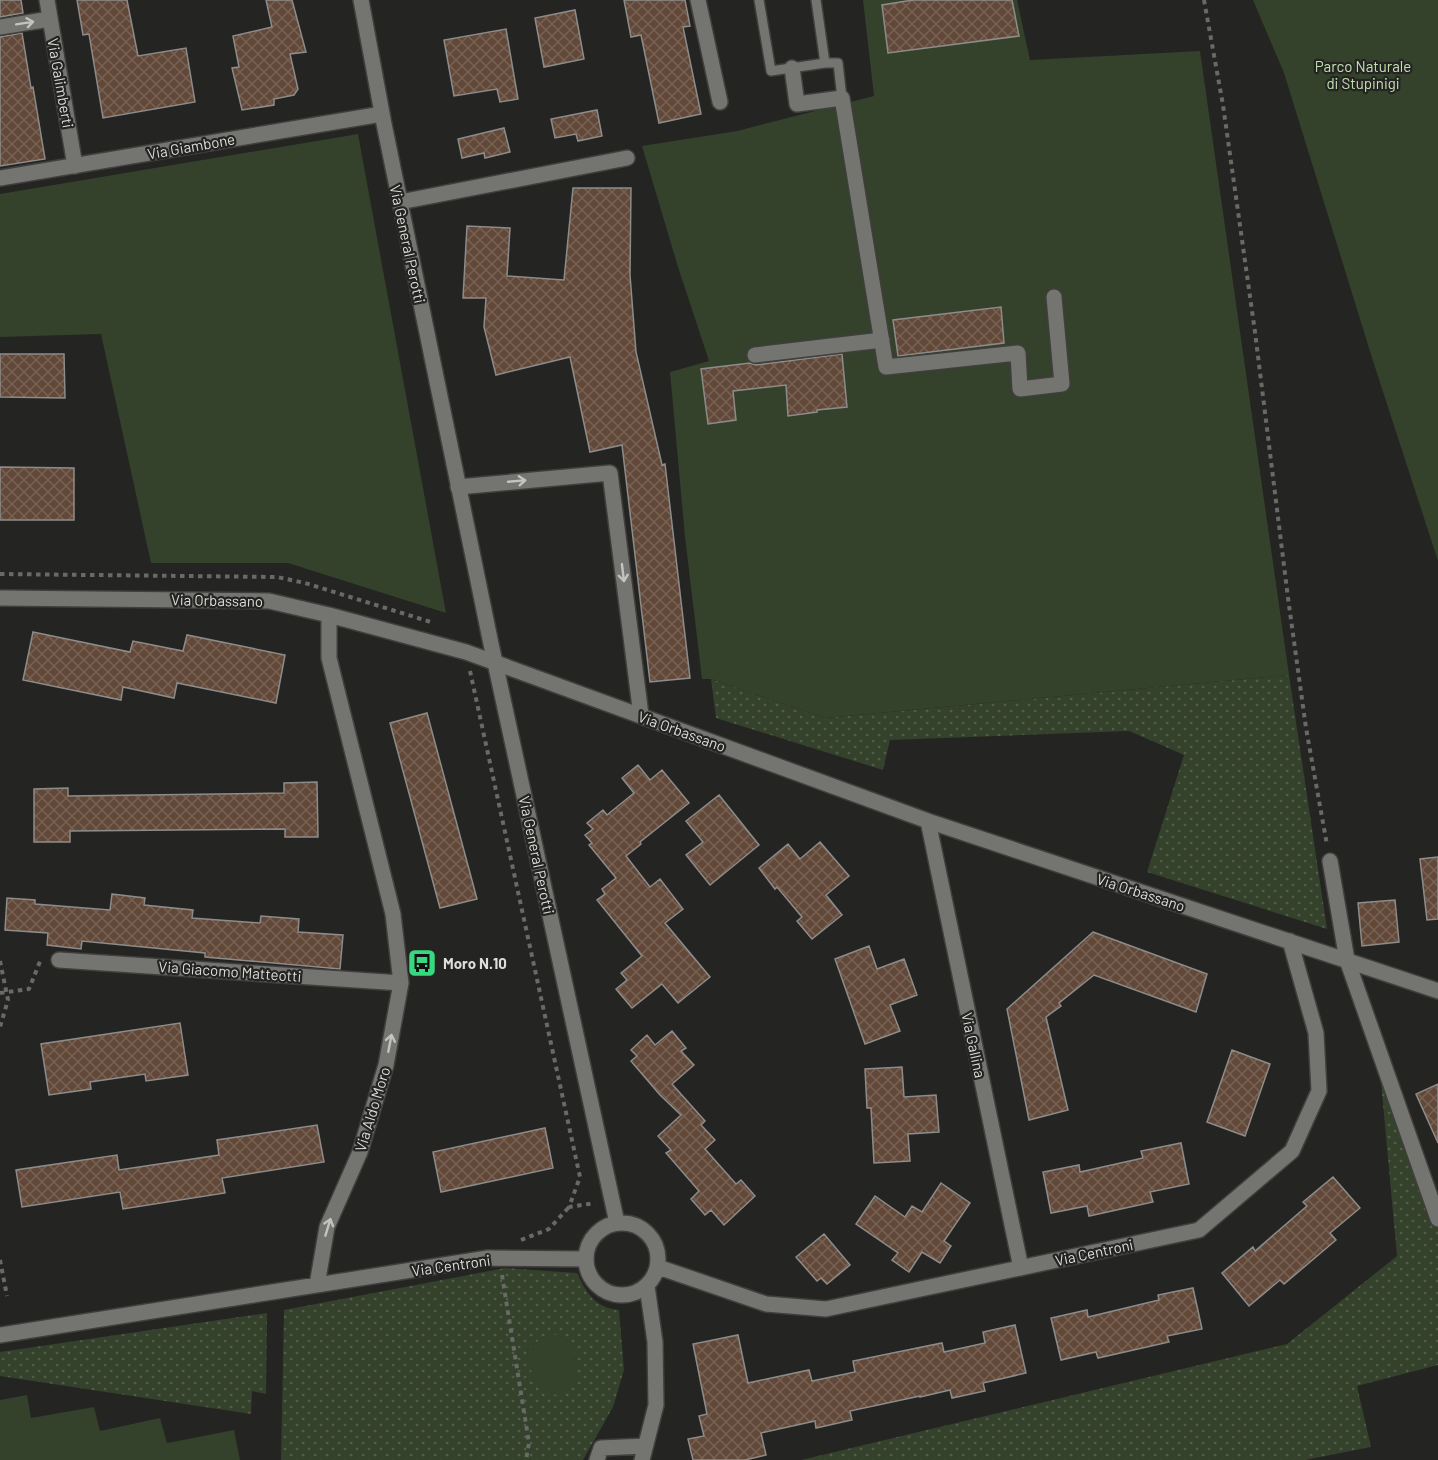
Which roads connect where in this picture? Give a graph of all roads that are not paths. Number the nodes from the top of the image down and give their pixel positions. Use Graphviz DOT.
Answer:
graph roads {
  1 [pos="46,0"];
  2 [pos="361,0"];
  3 [pos="698,0"];
  4 [pos="759,0"];
  5 [pos="816,0"];
  6 [pos="50,19"];
  7 [pos="0,27"];
  8 [pos="825,63"];
  9 [pos="792,68"];
  10 [pos="843,98"];
  11 [pos="720,102"];
  12 [pos="382,114"];
  13 [pos="627,158"];
  14 [pos="75,166"];
  15 [pos="0,178"];
  16 [pos="400,202"];
  17 [pos="1054,297"];
  18 [pos="882,340"];
  19 [pos="755,355"];
  20 [pos="458,487"];
  21 [pos="0,598"];
  22 [pos="329,615"];
  23 [pos="495,662"];
  24 [pos="641,716"];
  25 [pos="928,821"];
  26 [pos="1330,861"];
  27 [pos="1290,941"];
  28 [pos="59,960"];
  29 [pos="1347,960"];
  30 [pos="401,982"];
  31 [pos="1438,991"];
  32 [pos="1438,1220"];
  33 [pos="617,1223"];
  34 [pos="586,1259"];
  35 [pos="658,1267"];
  36 [pos="1021,1268"];
  37 [pos="317,1285"];
  38 [pos="647,1286"];
  39 [pos="0,1335"];
  40 [pos="644,1453"];
  41 [pos="597,1460"];
  1 -- 6 [label="street, Via Galimberti"];
  2 -- 12 [label="street, Via General Perotti"];
  3 -- 11 [label="street"];
  4 -- 9 [label="lane"];
  5 -- 8 [label="lane"];
  7 -- 6 [label="street, one-way"];
  6 -- 14 [label="street, Via Galimberti"];
  8 -- 9 [label="lane"];
  8 -- 10 [label="lane"];
  9 -- 10 [label="street"];
  10 -- 18 [label="street"];
  12 -- 14 [label="street, Via Giambone"];
  12 -- 16 [label="street, Via General Perotti"];
  13 -- 16 [label="street"];
  14 -- 15 [label="street, Via Giambone"];
  16 -- 20 [label="street, Via General Perotti"];
  17 -- 18 [label="street"];
  18 -- 19 [label="street"];
  20 -- 23 [label="street, Via General Perotti"];
  20 -- 24 [label="street, one-way"];
  21 -- 22 [label="street, Via Orbassano"];
  22 -- 23 [label="street, Via Orbassano"];
  22 -- 30 [label="street, Via Aldo Moro"];
  23 -- 24 [label="street, Via Orbassano"];
  23 -- 33 [label="street, Via General Perotti"];
  24 -- 25 [label="street, Via Orbassano"];
  25 -- 27 [label="street, Via Orbassano"];
  25 -- 36 [label="street, Via Gallina"];
  26 -- 29 [label="street"];
  27 -- 29 [label="street, Via Orbassano"];
  27 -- 36 [label="street, Via Centroni"];
  28 -- 30 [label="street, Via Giacomo Matteotti"];
  29 -- 31 [label="street, Via Orbassano"];
  29 -- 32 [label="street"];
  37 -- 30 [label="street, Via Aldo Moro, one-way"];
  33 -- 34 [label="street"];
  33 -- 35 [label="street"];
  34 -- 37 [label="street, Via Centroni"];
  34 -- 38 [label="street"];
  35 -- 36 [label="street, Via Centroni"];
  35 -- 38 [label="street"];
  37 -- 39 [label="street"];
  38 -- 40 [label="street"];
  40 -- 41 [label="street"];
}
